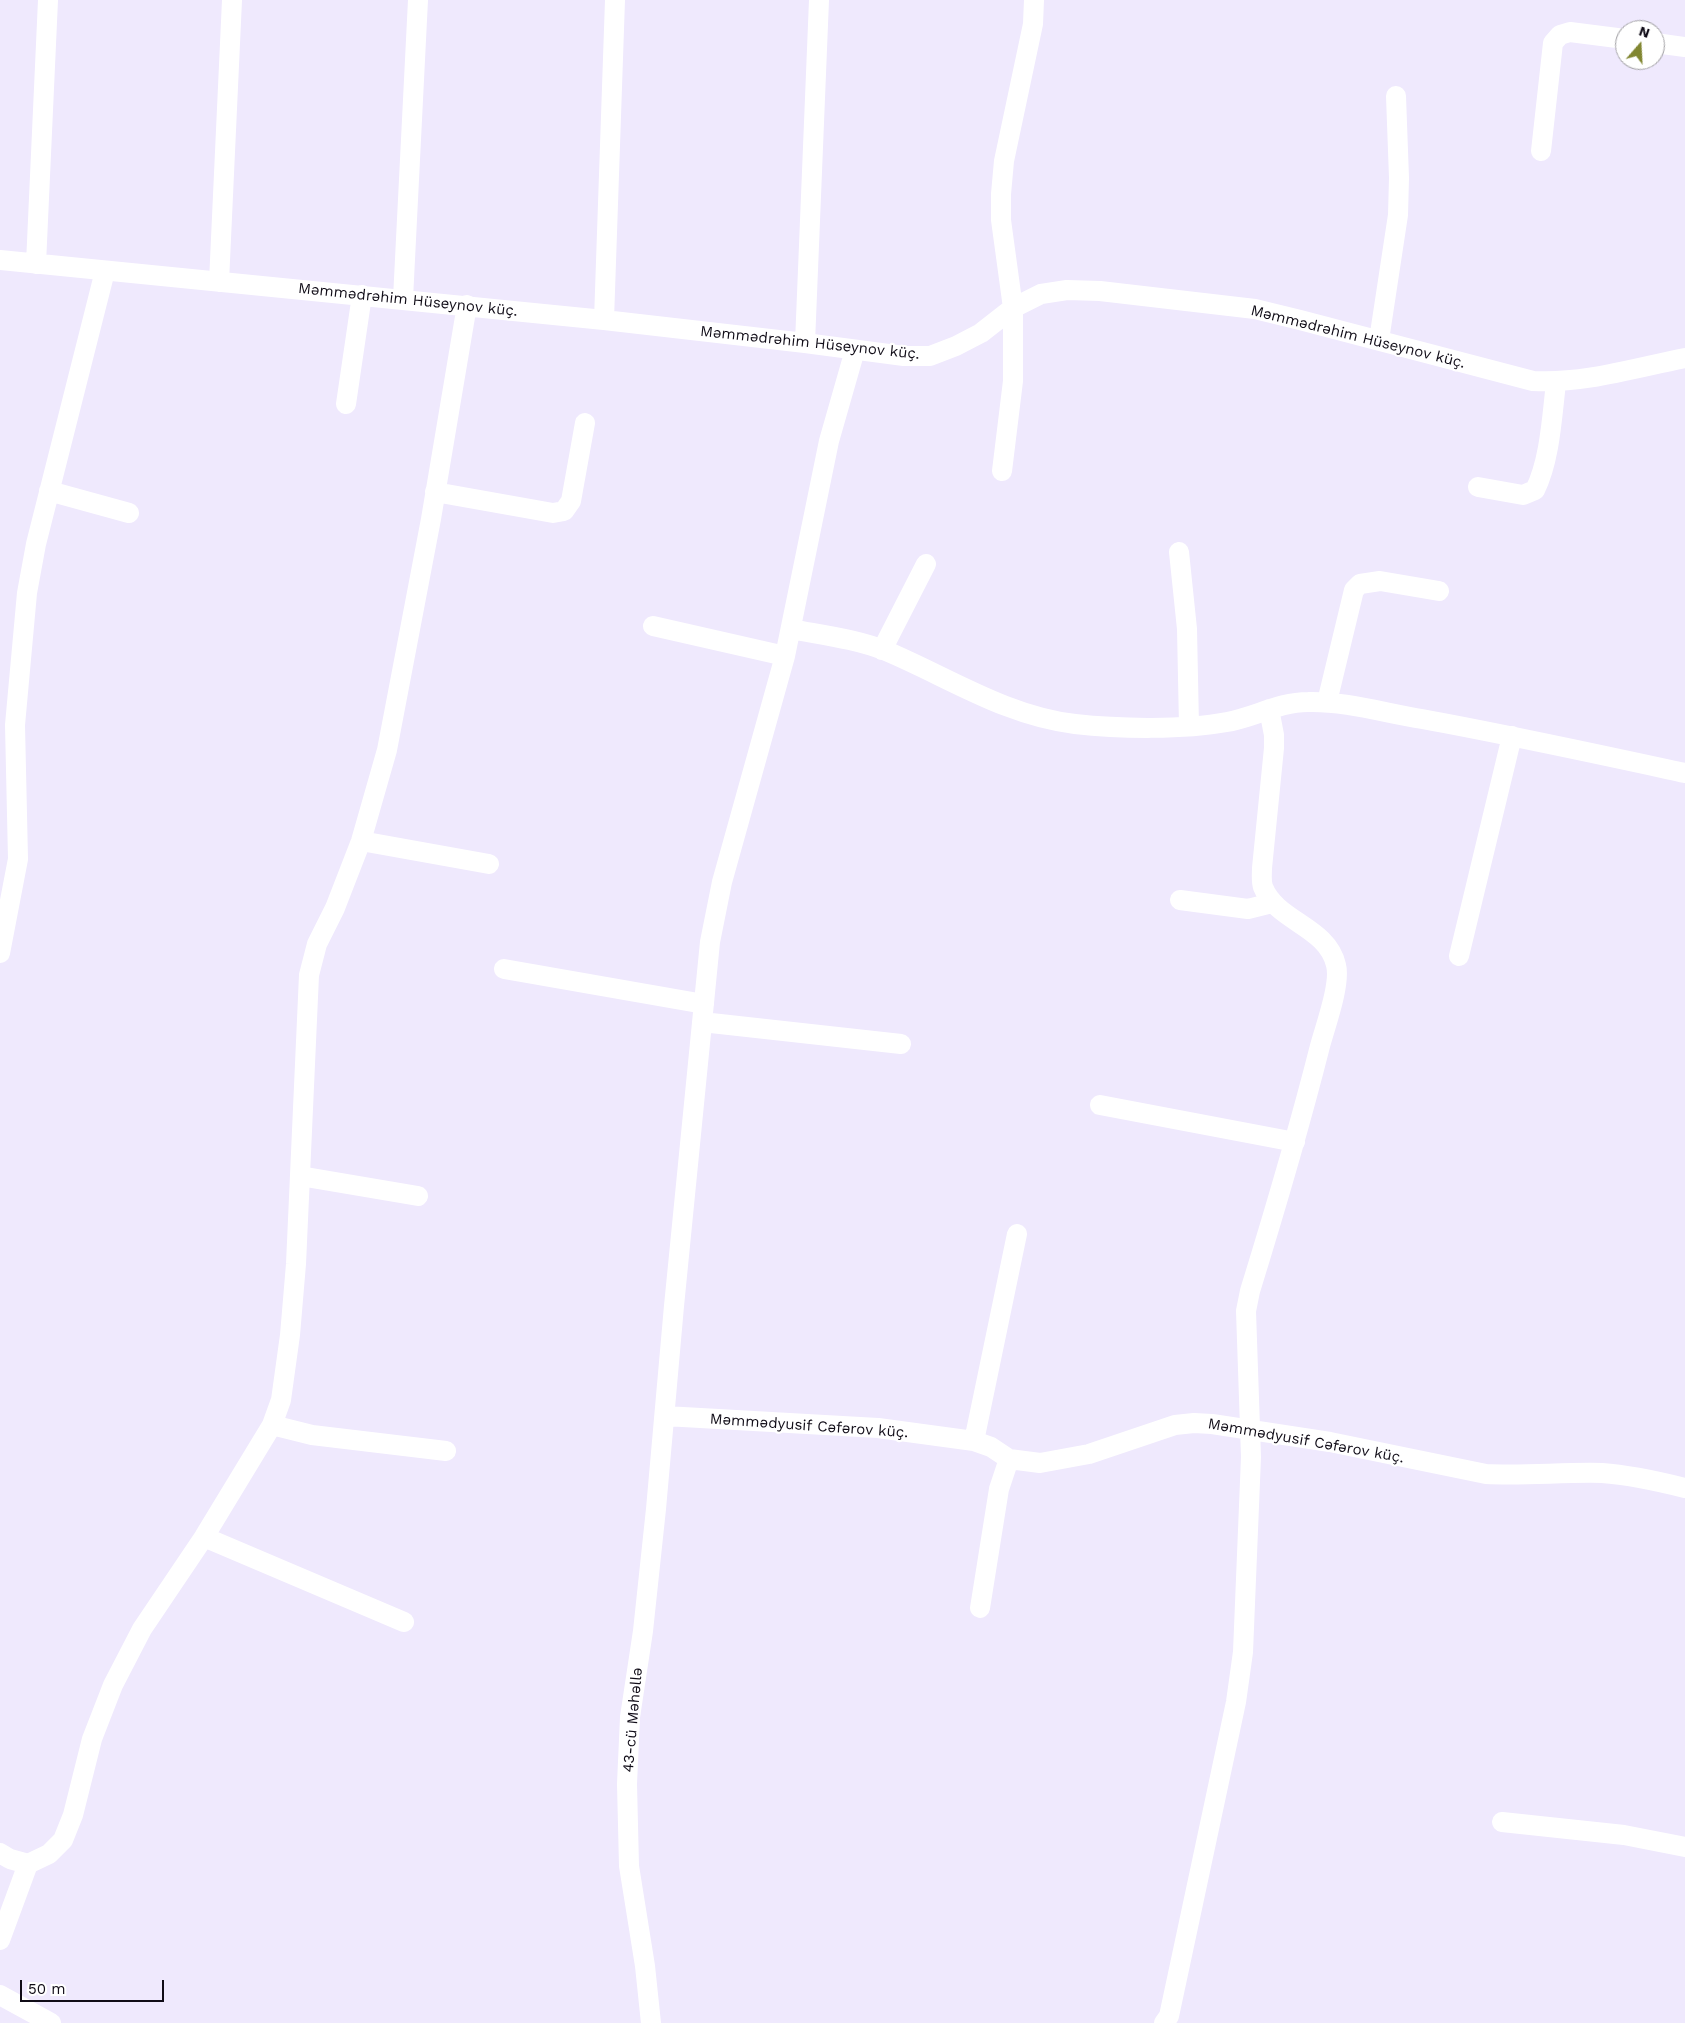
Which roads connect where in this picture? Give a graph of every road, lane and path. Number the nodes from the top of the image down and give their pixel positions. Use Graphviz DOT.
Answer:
graph roads {
  1 [pos="48,0"];
  2 [pos="232,0"];
  3 [pos="418,0"];
  4 [pos="615,0"];
  5 [pos="819,0"];
  6 [pos="1034,0"];
  7 [pos="1615,38"];
  8 [pos="1665,44"];
  9 [pos="1685,47"];
  10 [pos="1396,96"];
  11 [pos="1541,151"];
  12 [pos="0,260"];
  13 [pos="36,264"];
  14 [pos="105,271"];
  15 [pos="219,282"];
  16 [pos="362,295"];
  17 [pos="403,299"];
  18 [pos="466,305"];
  19 [pos="1013,308"];
  20 [pos="604,320"];
  21 [pos="1379,340"];
  22 [pos="805,343"];
  23 [pos="855,350"];
  24 [pos="1685,358"];
  25 [pos="1556,383"];
  26 [pos="346,404"];
  27 [pos="585,423"];
  28 [pos="1002,471"];
  29 [pos="1478,487"];
  30 [pos="49,492"];
  31 [pos="435,492"];
  32 [pos="129,513"];
  33 [pos="1179,552"];
  34 [pos="926,564"];
  35 [pos="1439,591"];
  36 [pos="653,626"];
  37 [pos="791,629"];
  38 [pos="882,650"];
  39 [pos="785,656"];
  40 [pos="1327,702"];
  41 [pos="1269,709"];
  42 [pos="1189,726"];
  43 [pos="1512,736"];
  44 [pos="1685,773"];
  45 [pos="361,841"];
  46 [pos="489,864"];
  47 [pos="1180,900"];
  48 [pos="1272,903"];
  49 [pos="3,915"];
  50 [pos="0,953"];
  51 [pos="1460,956"];
  52 [pos="504,969"];
  53 [pos="703,1013"];
  54 [pos="901,1044"];
  55 [pos="1100,1105"];
  56 [pos="1295,1142"];
  57 [pos="300,1176"];
  58 [pos="418,1196"];
  59 [pos="1017,1234"];
  60 [pos="665,1416"];
  61 [pos="272,1425"];
  62 [pos="1251,1430"];
  63 [pos="974,1441"];
  64 [pos="446,1451"];
  65 [pos="1009,1459"];
  66 [pos="1685,1488"];
  67 [pos="204,1537"];
  68 [pos="980,1608"];
  69 [pos="404,1622"];
  70 [pos="1502,1822"];
  71 [pos="1685,1847"];
  72 [pos="0,1853"];
  73 [pos="28,1864"];
  74 [pos="0,1940"];
  75 [pos="0,1995"];
  76 [pos="51,2023"];
  77 [pos="650,2023"];
  78 [pos="1164,2023"];
  1 -- 13 [label="street"];
  2 -- 15 [label="street"];
  3 -- 17 [label="street"];
  4 -- 20 [label="street"];
  5 -- 22 [label="street"];
  6 -- 19 [label="street"];
  7 -- 11 [label="street"];
  8 -- 9 [label="street"];
  10 -- 21 [label="street"];
  12 -- 13 [label="street, Məmmədrəhim Hüseynov küç."];
  13 -- 14 [label="street, Məmmədrəhim Hüseynov küç."];
  14 -- 15 [label="street, Məmmədrəhim Hüseynov küç."];
  14 -- 30 [label="street"];
  15 -- 16 [label="street, Məmmədrəhim Hüseynov küç."];
  16 -- 17 [label="street, Məmmədrəhim Hüseynov küç."];
  16 -- 26 [label="street"];
  17 -- 18 [label="street, Məmmədrəhim Hüseynov küç."];
  18 -- 20 [label="street, Məmmədrəhim Hüseynov küç."];
  18 -- 31 [label="street"];
  19 -- 21 [label="street, Məmmədrəhim Hüseynov küç."];
  19 -- 23 [label="street, Məmmədrəhim Hüseynov küç."];
  19 -- 28 [label="street"];
  20 -- 22 [label="street, Məmmədrəhim Hüseynov küç."];
  21 -- 25 [label="street, Məmmədrəhim Hüseynov küç."];
  22 -- 23 [label="street, Məmmədrəhim Hüseynov küç."];
  23 -- 37 [label="street, 43-cü Məhəllə"];
  24 -- 25 [label="street, Məmmədrəhim Hüseynov küç."];
  25 -- 29 [label="street"];
  27 -- 31 [label="street"];
  30 -- 32 [label="street"];
  30 -- 49 [label="street"];
  31 -- 45 [label="street"];
  33 -- 42 [label="street"];
  34 -- 38 [label="street"];
  35 -- 40 [label="street"];
  36 -- 39 [label="street"];
  37 -- 38 [label="street"];
  37 -- 39 [label="street, 43-cü Məhəllə"];
  38 -- 42 [label="street"];
  39 -- 53 [label="street, 43-cü Məhəllə"];
  40 -- 41 [label="street"];
  40 -- 43 [label="street"];
  41 -- 42 [label="street"];
  41 -- 48 [label="street"];
  43 -- 44 [label="street"];
  43 -- 51 [label="street"];
  45 -- 46 [label="street"];
  45 -- 57 [label="street"];
  47 -- 48 [label="street"];
  48 -- 56 [label="street"];
  49 -- 50 [label="street"];
  52 -- 53 [label="street"];
  53 -- 54 [label="street"];
  53 -- 60 [label="street, 43-cü Məhəllə"];
  55 -- 56 [label="street"];
  56 -- 62 [label="street"];
  57 -- 58 [label="street"];
  57 -- 61 [label="street"];
  59 -- 63 [label="street"];
  60 -- 63 [label="street, Məmmədyusif Cəfərov küç."];
  60 -- 77 [label="street, 43-cü Məhəllə"];
  61 -- 64 [label="street"];
  61 -- 67 [label="street"];
  62 -- 65 [label="street, Məmmədyusif Cəfərov küç."];
  62 -- 66 [label="street, Məmmədyusif Cəfərov küç."];
  62 -- 78 [label="street"];
  63 -- 65 [label="street, Məmmədyusif Cəfərov küç."];
  65 -- 68 [label="street"];
  67 -- 69 [label="street"];
  67 -- 73 [label="street"];
  70 -- 71 [label="street"];
  72 -- 73 [label="street"];
  73 -- 74 [label="street"];
  75 -- 76 [label="street"];
}
